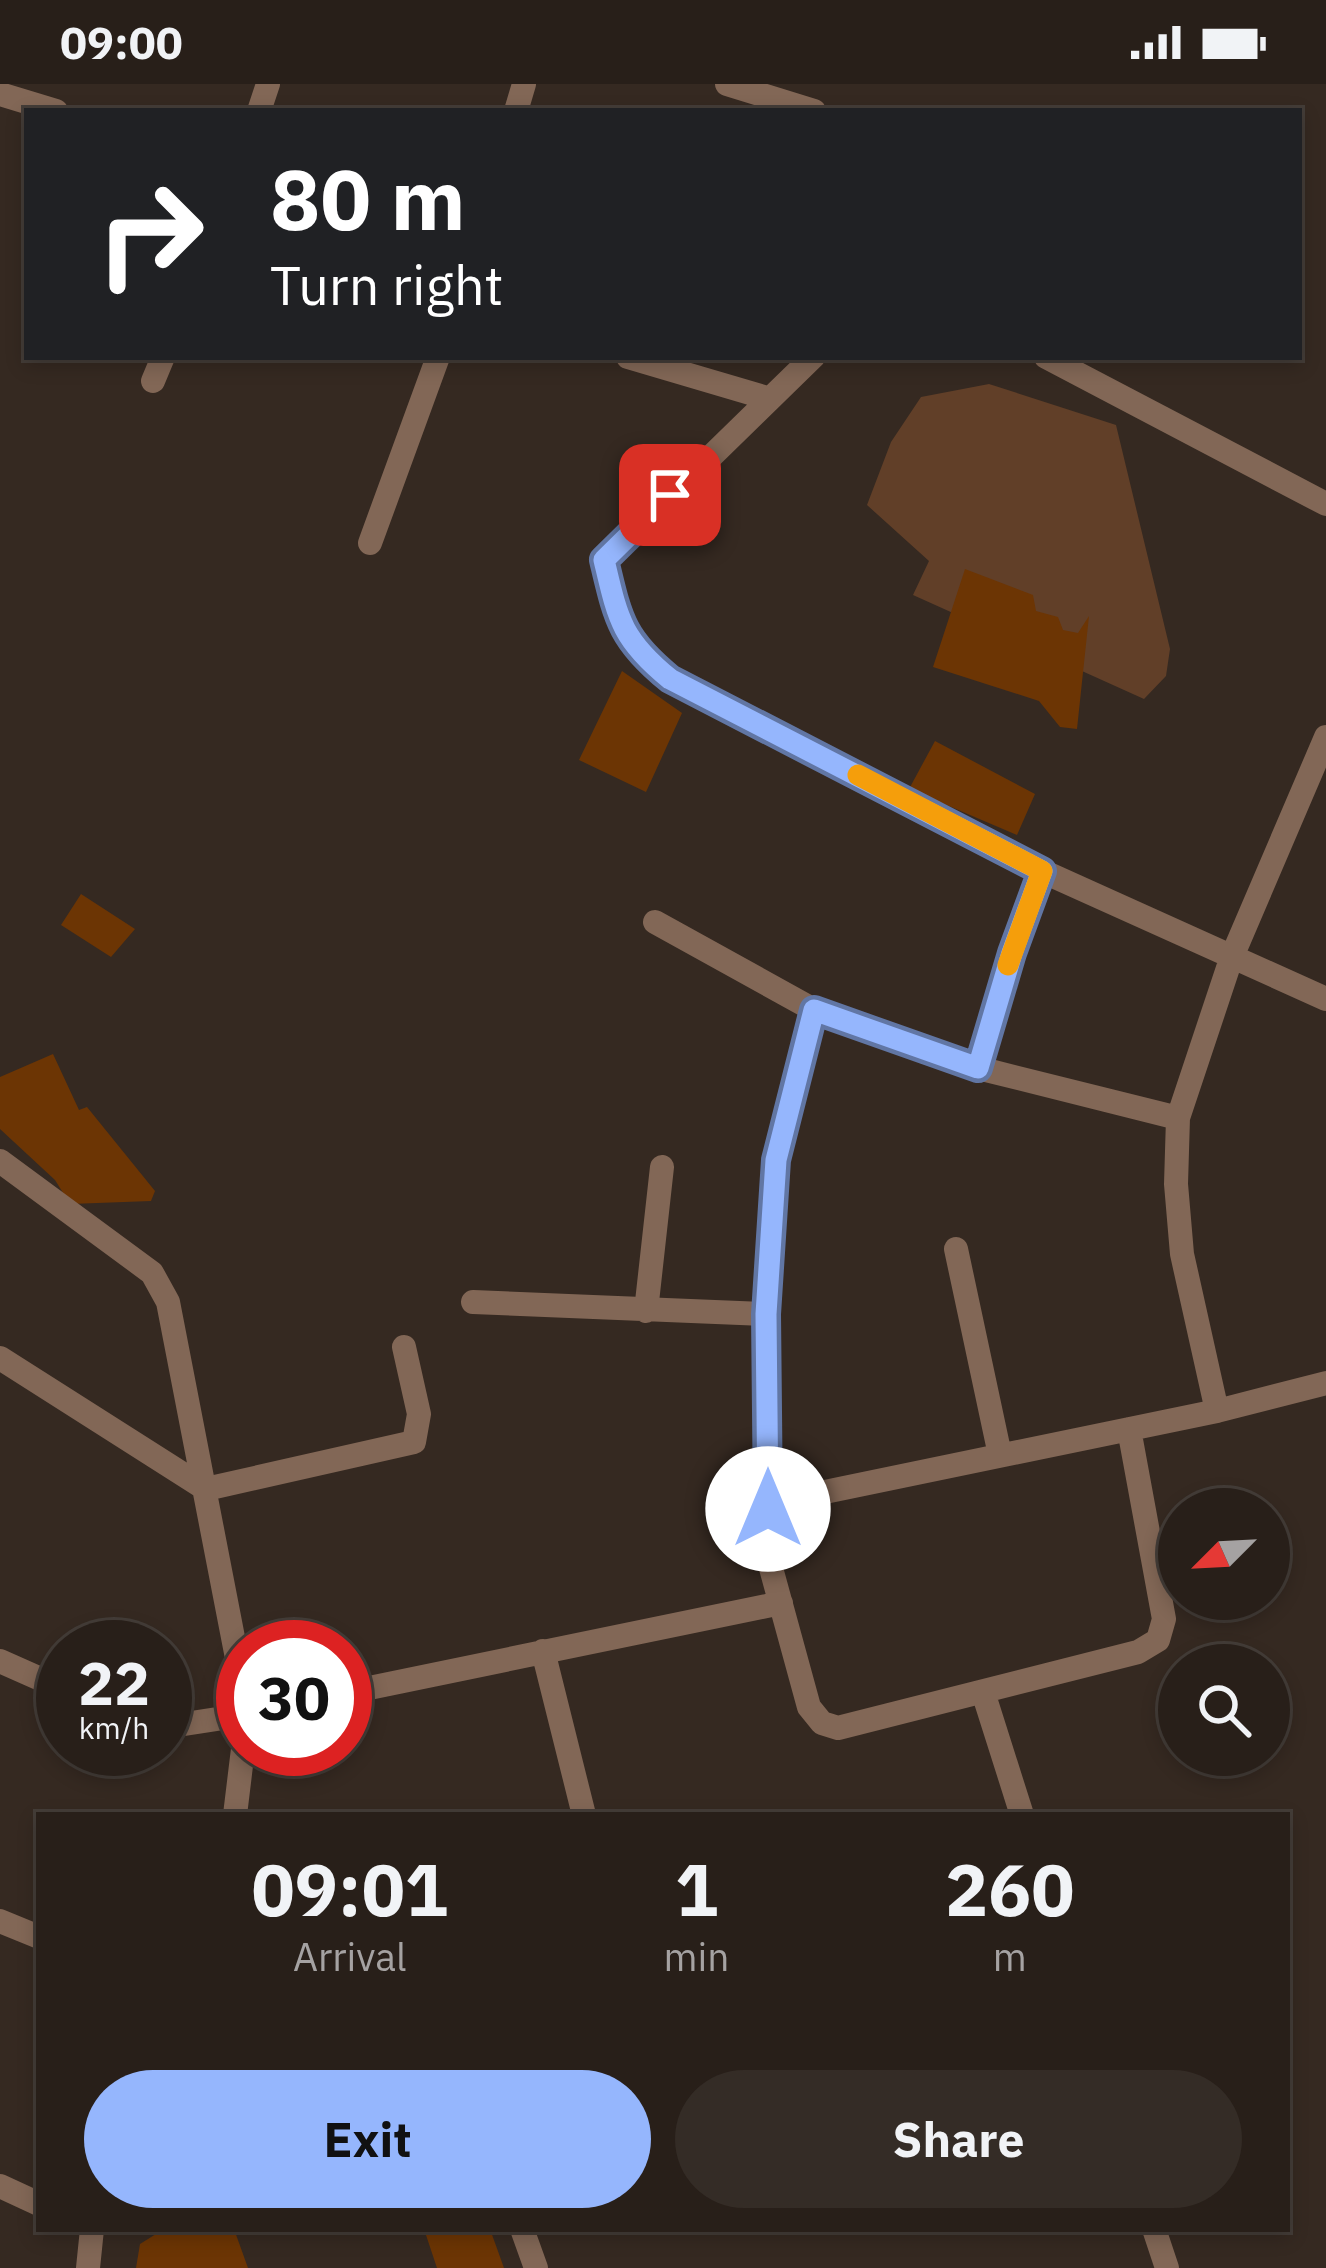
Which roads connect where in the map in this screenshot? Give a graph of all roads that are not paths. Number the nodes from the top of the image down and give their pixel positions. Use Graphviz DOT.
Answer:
graph roads {
  1 [pos="728,84"];
  2 [pos="0,94"];
  3 [pos="768,104"];
  4 [pos="46,108"];
  5 [pos="162,360"];
  6 [pos="437,360"];
  7 [pos="649,360"];
  8 [pos="810,360"];
  9 [pos="1052,360"];
  10 [pos="685,365"];
  11 [pos="153,381"];
  12 [pos="767,398"];
  13 [pos="1326,504"];
  14 [pos="370,543"];
  15 [pos="1326,736"];
  16 [pos="1042,871"];
  17 [pos="655,922"];
  18 [pos="1231,958"];
  19 [pos="1326,999"];
  20 [pos="814,1010"];
  21 [pos="978,1068"];
  22 [pos="1178,1118"];
  23 [pos="0,1161"];
  24 [pos="662,1167"];
  25 [pos="956,1249"];
  26 [pos="473,1303"];
  27 [pos="646,1311"];
  28 [pos="766,1314"];
  29 [pos="404,1347"];
  30 [pos="0,1358"];
  31 [pos="1326,1383"];
  32 [pos="1217,1411"];
  33 [pos="1130,1429"];
  34 [pos="1000,1455"];
  35 [pos="206,1489"];
  36 [pos="768,1509"];
  37 [pos="781,1603"];
  38 [pos="230,1620"];
  39 [pos="543,1651"];
  40 [pos="0,1661"];
  41 [pos="36,1677"];
  42 [pos="372,1688"];
  43 [pos="983,1692"];
  44 [pos="240,1776"];
  45 [pos="235,1812"];
  46 [pos="583,1812"];
  47 [pos="1021,1812"];
  48 [pos="0,1921"];
  49 [pos="36,1935"];
  50 [pos="0,2186"];
  51 [pos="36,2203"];
  52 [pos="92,2232"];
  53 [pos="524,2232"];
  54 [pos="1155,2232"];
  55 [pos="88,2268"];
  56 [pos="536,2268"];
  57 [pos="1167,2268"];
  1 -- 3 [label="street"];
  2 -- 4 [label="street"];
  5 -- 11 [label="street"];
  6 -- 14 [label="street"];
  7 -- 10 [label="street"];
  8 -- 12 [label="street"];
  9 -- 13 [label="street"];
  10 -- 12 [label="street"];
  12 -- 16 [label="street"];
  15 -- 18 [label="street"];
  16 -- 18 [label="street"];
  16 -- 21 [label="street"];
  17 -- 20 [label="street"];
  18 -- 19 [label="street"];
  18 -- 22 [label="street"];
  20 -- 21 [label="street"];
  20 -- 28 [label="street"];
  21 -- 22 [label="street"];
  22 -- 32 [label="street"];
  23 -- 35 [label="street"];
  24 -- 27 [label="street"];
  25 -- 34 [label="street"];
  26 -- 27 [label="street"];
  27 -- 28 [label="street"];
  28 -- 36 [label="street"];
  29 -- 35 [label="street"];
  30 -- 35 [label="street"];
  31 -- 32 [label="street"];
  32 -- 33 [label="street"];
  33 -- 34 [label="street"];
  33 -- 43 [label="street"];
  34 -- 36 [label="street"];
  35 -- 38 [label="street"];
  36 -- 37 [label="street"];
  37 -- 39 [label="street"];
  37 -- 43 [label="street"];
  39 -- 42 [label="street"];
  39 -- 46 [label="street"];
  40 -- 41 [label="street"];
  43 -- 47 [label="street"];
  44 -- 45 [label="street"];
  48 -- 49 [label="street"];
  50 -- 51 [label="street"];
  52 -- 55 [label="street"];
  53 -- 56 [label="street"];
  54 -- 57 [label="street"];
}
